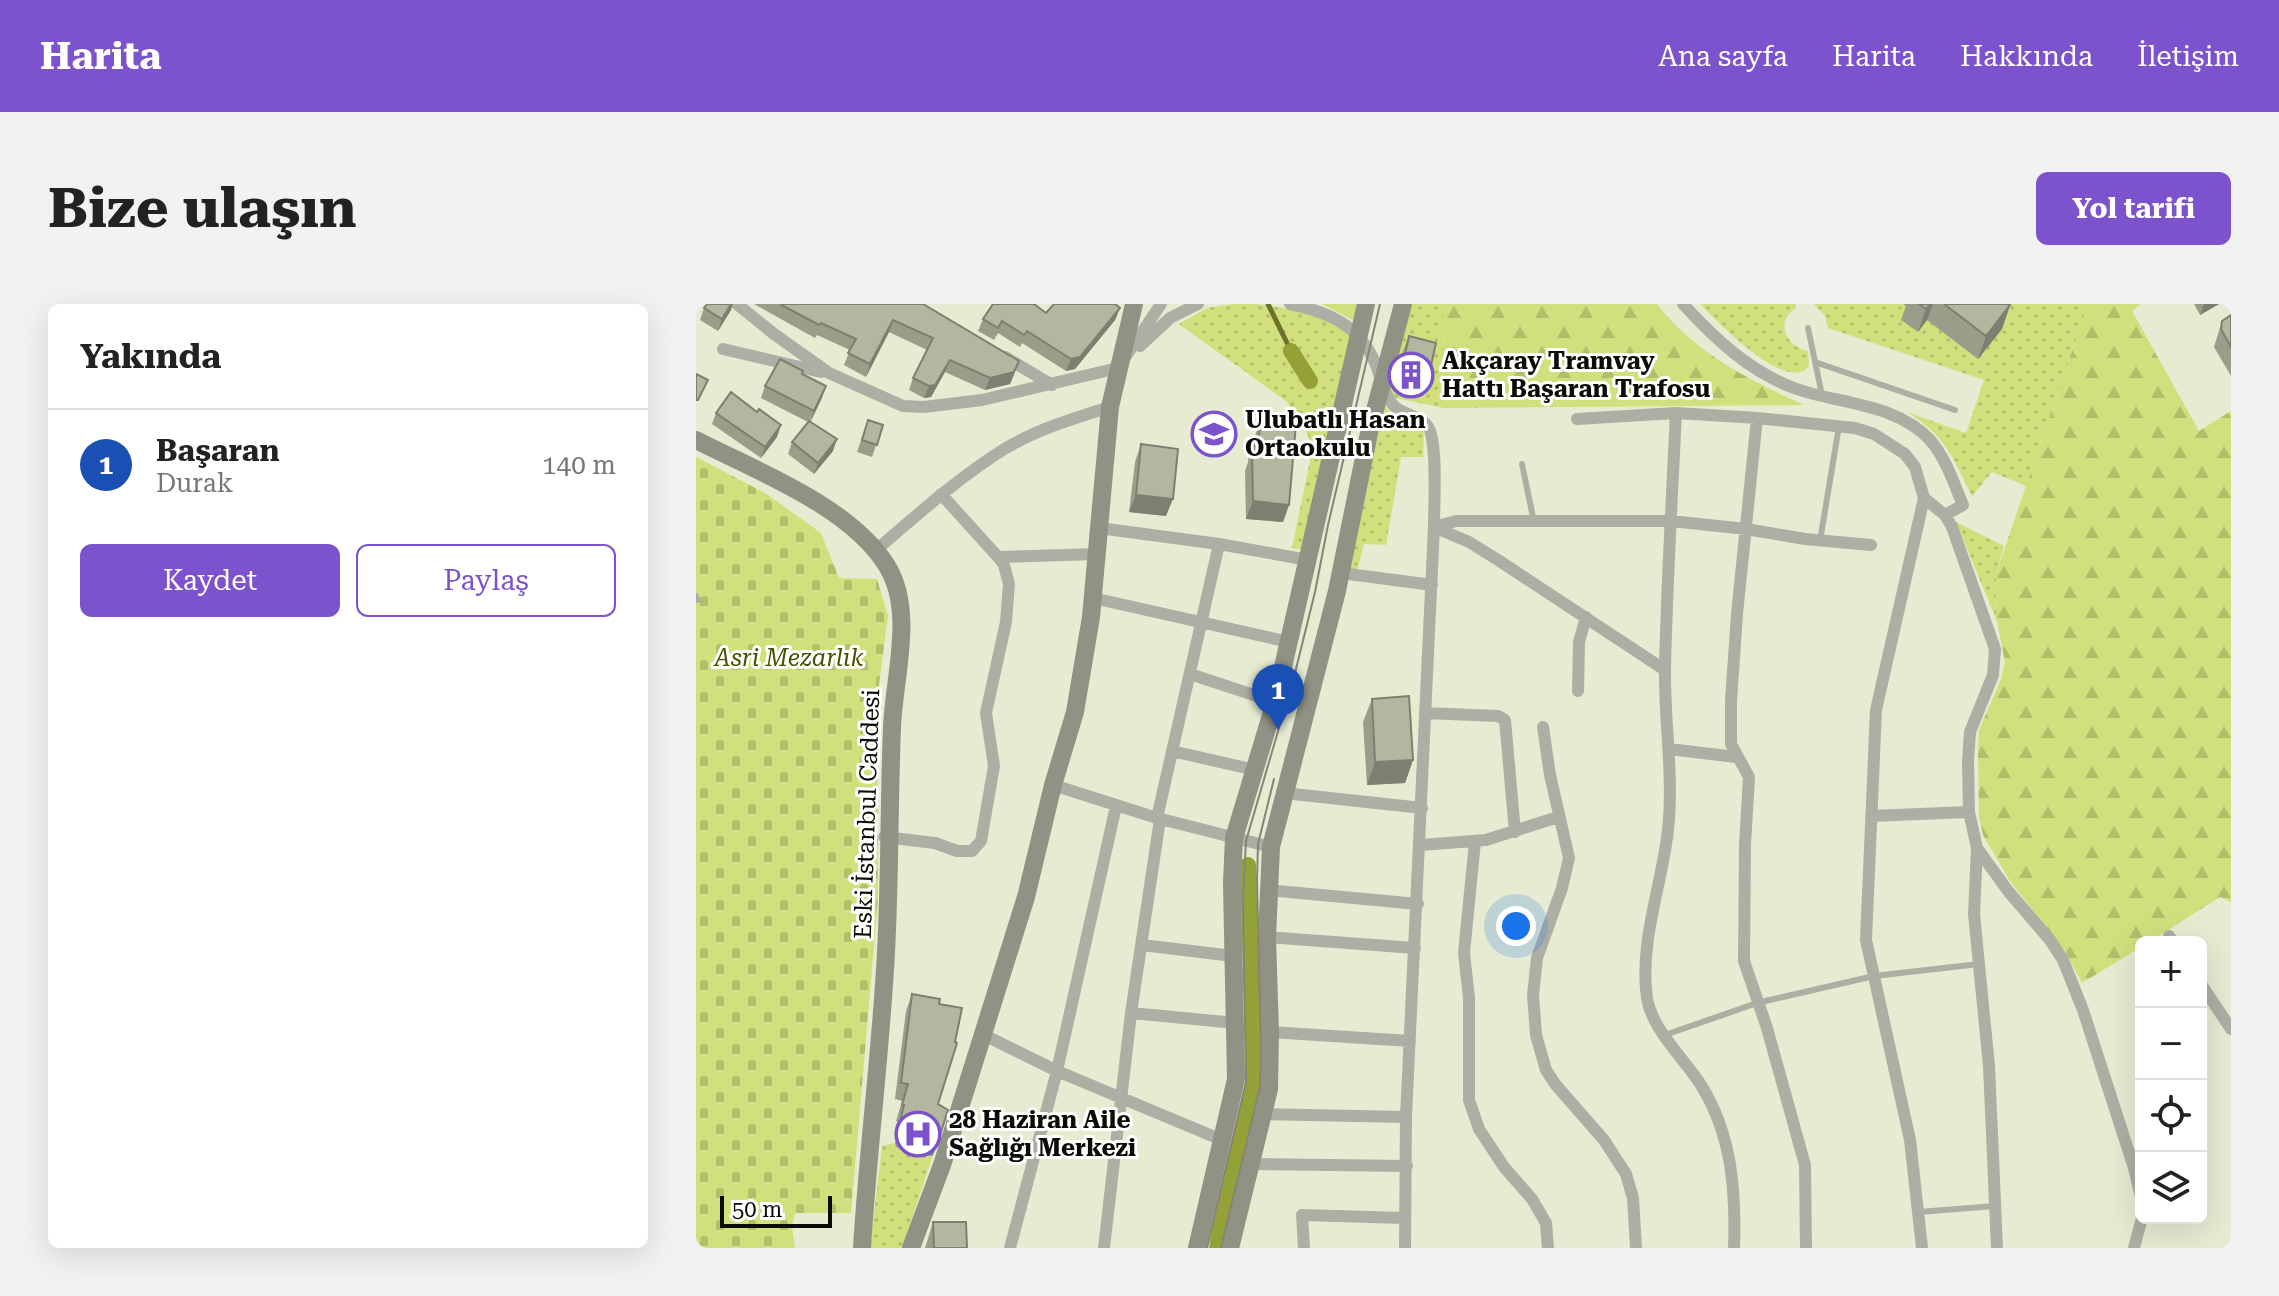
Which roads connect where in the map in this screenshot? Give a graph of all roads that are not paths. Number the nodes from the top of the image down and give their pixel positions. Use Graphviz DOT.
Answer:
graph roads {
  1 [pos="737,304"];
  2 [pos="1161,304"];
  3 [pos="1198,304"];
  4 [pos="1290,304"];
  5 [pos="1366,304"];
  6 [pos="1403,304"];
  7 [pos="1683,304"];
  8 [pos="1131,306"];
  9 [pos="1808,328"];
  10 [pos="1357,333"];
  11 [pos="987,347"];
  12 [pos="723,349"];
  13 [pos="1815,362"];
  14 [pos="1119,366"];
  15 [pos="829,373"];
  16 [pos="1382,382"];
  17 [pos="1052,385"];
  18 [pos="1822,396"];
  19 [pos="1110,407"];
  20 [pos="1955,410"];
  21 [pos="1676,413"];
  22 [pos="1757,418"];
  23 [pos="1577,419"];
  24 [pos="1839,426"];
  25 [pos="696,440"];
  26 [pos="696,449"];
  27 [pos="1522,464"];
  28 [pos="941,494"];
  29 [pos="1924,498"];
  30 [pos="1945,515"];
  31 [pos="1671,521"];
  32 [pos="1534,522"];
  33 [pos="1434,527"];
  34 [pos="1099,528"];
  35 [pos="1746,529"];
  36 [pos="1820,541"];
  37 [pos="1219,544"];
  38 [pos="1871,545"];
  39 [pos="875,551"];
  40 [pos="1097,554"];
  41 [pos="998,557"];
  42 [pos="1308,560"];
  43 [pos="1341,573"];
  44 [pos="1432,585"];
  45 [pos="1093,598"];
  46 [pos="1586,617"];
  47 [pos="1202,622"];
  48 [pos="1289,642"];
  49 [pos="1665,670"];
  50 [pos="1190,674"];
  51 [pos="1578,691"];
  52 [pos="1275,702"];
  53 [pos="1425,713"];
  54 [pos="1543,727"];
  55 [pos="1669,749"];
  56 [pos="1172,751"];
  57 [pos="1736,757"];
  58 [pos="1255,770"];
  59 [pos="1053,785"];
  60 [pos="1284,793"];
  61 [pos="1116,806"];
  62 [pos="1422,808"];
  63 [pos="1969,812"];
  64 [pos="1871,816"];
  65 [pos="1558,817"];
  66 [pos="1158,818"];
  67 [pos="1515,832"];
  68 [pos="887,838"];
  69 [pos="1475,842"];
  70 [pos="1252,843"];
  71 [pos="1420,845"];
  72 [pos="1977,848"];
  73 [pos="1268,890"];
  74 [pos="1418,904"];
  75 [pos="1267,937"];
  76 [pos="1142,945"];
  77 [pos="1415,948"];
  78 [pos="1233,956"];
  79 [pos="1979,964"];
  80 [pos="1874,976"];
  81 [pos="2207,993"];
  82 [pos="1757,1003"];
  83 [pos="1131,1013"];
  84 [pos="1236,1023"];
  85 [pos="2231,1029"];
  86 [pos="1270,1032"];
  87 [pos="982,1034"];
  88 [pos="1665,1035"];
  89 [pos="1410,1041"];
  90 [pos="1057,1071"];
  91 [pos="1122,1098"];
  92 [pos="1264,1114"];
  93 [pos="1406,1117"];
  94 [pos="1222,1140"];
  95 [pos="1249,1164"];
  96 [pos="1407,1166"];
  97 [pos="2135,1172"];
  98 [pos="1997,1206"];
  99 [pos="1919,1212"];
  100 [pos="1405,1218"];
  101 [pos="2140,1224"];
  102 [pos="855,1248"];
  103 [pos="862,1248"];
  104 [pos="911,1248"];
  105 [pos="1010,1248"];
  106 [pos="1104,1248"];
  107 [pos="1197,1248"];
  108 [pos="1230,1248"];
  109 [pos="1304,1248"];
  110 [pos="1405,1248"];
  111 [pos="1548,1248"];
  112 [pos="1636,1248"];
  113 [pos="1734,1248"];
  114 [pos="1806,1248"];
  115 [pos="1922,1248"];
  116 [pos="1997,1248"];
  117 [pos="2134,1248"];
  1 -- 15 [label="street"];
  2 -- 14 [label="street"];
  3 -- 14 [label="street"];
  4 -- 10 [label="street"];
  5 -- 10 [label="main road"];
  6 -- 16 [label="main road"];
  7 -- 18 [label="street"];
  8 -- 14 [label="main road"];
  9 -- 13 [label="lane"];
  10 -- 16 [label="street"];
  10 -- 42 [label="main road"];
  11 -- 17 [label="street"];
  12 -- 15 [label="street"];
  13 -- 18 [label="lane"];
  13 -- 20 [label="lane"];
  14 -- 17 [label="street"];
  14 -- 19 [label="main road"];
  15 -- 17 [label="street"];
  16 -- 33 [label="street"];
  16 -- 43 [label="main road"];
  18 -- 30 [label="street"];
  19 -- 28 [label="street"];
  19 -- 34 [label="main road"];
  21 -- 22 [label="street"];
  21 -- 23 [label="street"];
  21 -- 31 [label="street"];
  22 -- 24 [label="street"];
  22 -- 35 [label="street"];
  24 -- 29 [label="street"];
  24 -- 36 [label="lane"];
  25 -- 39 [label="main road, Eski İstanbul Caddesi"];
  26 -- 68 [label="main road, Eski İstanbul Caddesi"];
  27 -- 32 [label="lane"];
  28 -- 39 [label="street"];
  28 -- 41 [label="street"];
  29 -- 30 [label="street"];
  29 -- 64 [label="street"];
  30 -- 63 [label="street"];
  31 -- 32 [label="street"];
  31 -- 35 [label="street"];
  31 -- 49 [label="street"];
  32 -- 33 [label="street"];
  33 -- 44 [label="street"];
  33 -- 46 [label="street"];
  34 -- 37 [label="street"];
  34 -- 40 [label="main road"];
  35 -- 36 [label="street"];
  35 -- 57 [label="street"];
  36 -- 38 [label="street"];
  37 -- 42 [label="street"];
  37 -- 47 [label="street"];
  39 -- 68 [label="main road, Eski İstanbul Caddesi"];
  40 -- 41 [label="street"];
  40 -- 45 [label="main road"];
  41 -- 68 [label="street"];
  42 -- 48 [label="main road"];
  43 -- 44 [label="street"];
  43 -- 60 [label="main road"];
  44 -- 53 [label="street"];
  45 -- 47 [label="street"];
  45 -- 59 [label="main road"];
  46 -- 49 [label="street"];
  46 -- 51 [label="street"];
  47 -- 48 [label="street"];
  47 -- 50 [label="street"];
  48 -- 52 [label="main road"];
  49 -- 55 [label="street"];
  50 -- 52 [label="street"];
  50 -- 56 [label="street"];
  52 -- 58 [label="main road"];
  53 -- 62 [label="street"];
  53 -- 67 [label="street"];
  54 -- 65 [label="street"];
  55 -- 57 [label="street"];
  55 -- 88 [label="street"];
  56 -- 58 [label="street"];
  56 -- 66 [label="street"];
  57 -- 82 [label="street"];
  58 -- 70 [label="main road"];
  59 -- 61 [label="street"];
  59 -- 87 [label="main road"];
  60 -- 62 [label="street"];
  60 -- 70 [label="main road"];
  61 -- 66 [label="street"];
  61 -- 90 [label="street"];
  62 -- 71 [label="street"];
  63 -- 64 [label="street"];
  63 -- 72 [label="street"];
  64 -- 80 [label="street"];
  65 -- 67 [label="street"];
  65 -- 112 [label="street"];
  66 -- 70 [label="street"];
  66 -- 76 [label="street"];
  67 -- 69 [label="street"];
  68 -- 102 [label="main road, Eski İstanbul Caddesi"];
  68 -- 103 [label="main road, Eski İstanbul Caddesi"];
  69 -- 71 [label="street"];
  69 -- 111 [label="street"];
  70 -- 73 [label="main road"];
  70 -- 78 [label="main road"];
  71 -- 74 [label="street"];
  72 -- 79 [label="street"];
  72 -- 97 [label="street"];
  73 -- 74 [label="street"];
  73 -- 75 [label="main road"];
  74 -- 77 [label="street"];
  75 -- 77 [label="street"];
  75 -- 86 [label="main road"];
  76 -- 78 [label="street"];
  76 -- 83 [label="street"];
  77 -- 89 [label="street"];
  78 -- 84 [label="main road"];
  79 -- 80 [label="lane"];
  79 -- 98 [label="street"];
  80 -- 82 [label="lane"];
  80 -- 99 [label="street"];
  81 -- 85 [label="street"];
  82 -- 88 [label="lane"];
  82 -- 114 [label="street"];
  83 -- 84 [label="street"];
  83 -- 91 [label="street"];
  84 -- 94 [label="main road"];
  86 -- 89 [label="street"];
  86 -- 92 [label="main road"];
  87 -- 90 [label="street"];
  87 -- 104 [label="main road"];
  88 -- 113 [label="street"];
  89 -- 93 [label="street"];
  90 -- 91 [label="street"];
  90 -- 105 [label="street"];
  91 -- 94 [label="street"];
  91 -- 106 [label="street"];
  92 -- 93 [label="street"];
  92 -- 95 [label="main road"];
  93 -- 96 [label="street"];
  94 -- 107 [label="main road"];
  95 -- 96 [label="street"];
  95 -- 108 [label="main road"];
  96 -- 100 [label="street"];
  98 -- 99 [label="lane"];
  98 -- 116 [label="street"];
  99 -- 115 [label="street"];
  100 -- 109 [label="street"];
  100 -- 110 [label="street"];
  101 -- 117 [label="street"];
}
